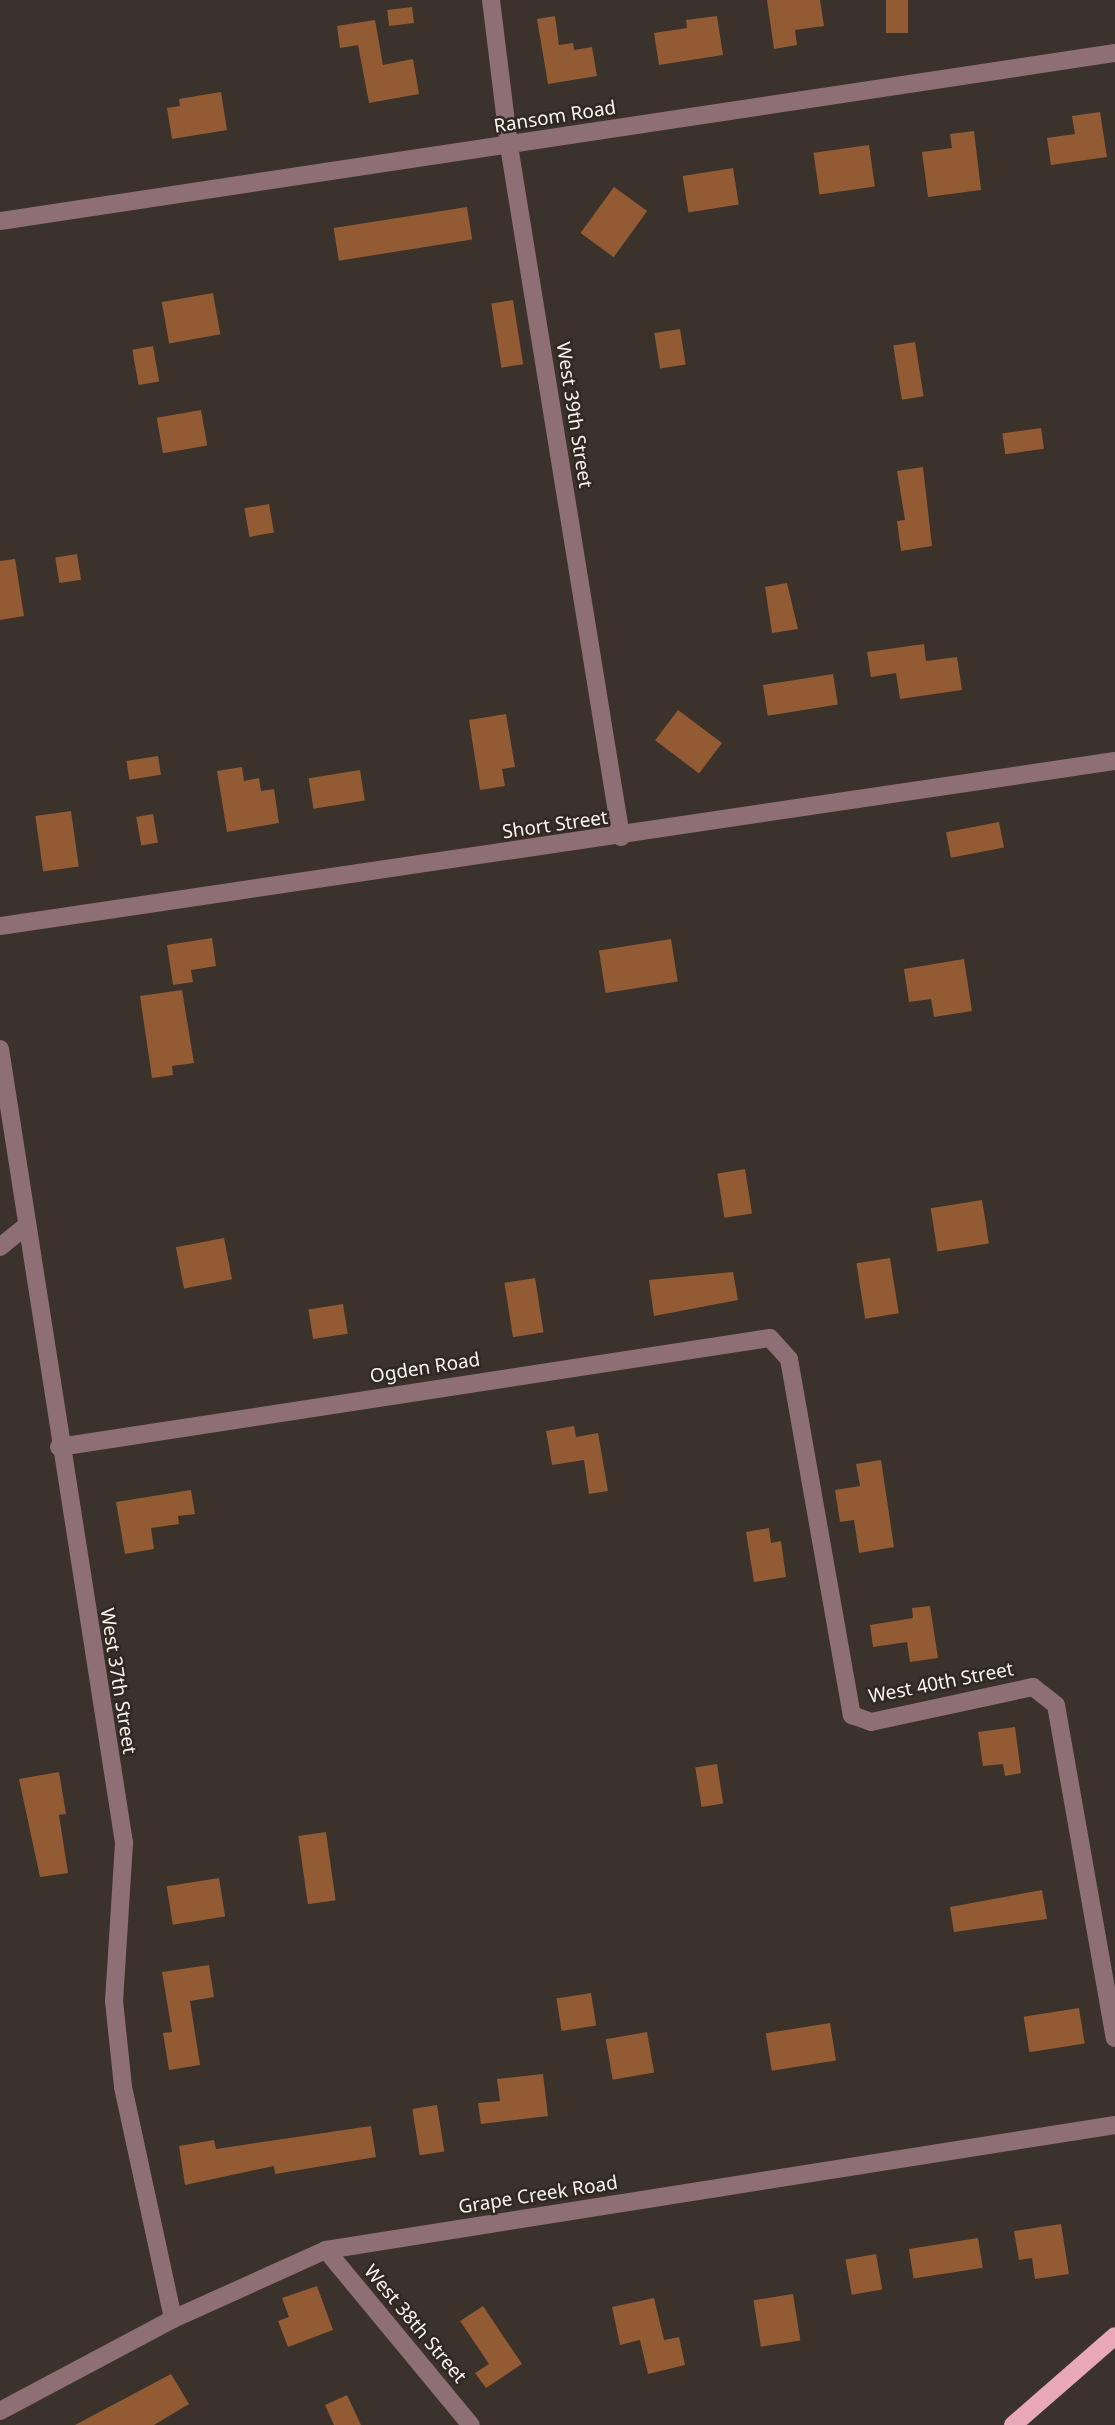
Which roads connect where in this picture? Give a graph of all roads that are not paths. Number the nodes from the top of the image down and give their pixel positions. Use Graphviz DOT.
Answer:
graph roads {
  1 [pos="491,0"];
  2 [pos="1115,53"];
  3 [pos="509,146"];
  4 [pos="0,221"];
  5 [pos="1115,761"];
  6 [pos="621,837"];
  7 [pos="0,926"];
  8 [pos="0,1049"];
  9 [pos="27,1225"];
  10 [pos="0,1247"];
  11 [pos="789,1359"];
  12 [pos="59,1447"];
  13 [pos="1115,2038"];
  14 [pos="1115,2125"];
  15 [pos="326,2250"];
  16 [pos="173,2319"];
  17 [pos="1115,2336"];
  18 [pos="0,2411"];
  19 [pos="471,2425"];
  20 [pos="1013,2425"];
  1 -- 3 [label="street, West 39th Street"];
  2 -- 3 [label="street, Ransom Road"];
  3 -- 4 [label="street, Ransom Road"];
  3 -- 6 [label="street, West 39th Street"];
  5 -- 6 [label="street, Short Street"];
  6 -- 7 [label="street, Short Street"];
  8 -- 9 [label="street, West 37th Street"];
  9 -- 10 [label="street"];
  9 -- 12 [label="street, West 37th Street"];
  11 -- 12 [label="street, Ogden Road"];
  11 -- 13 [label="street, West 40th Street"];
  12 -- 16 [label="street, West 37th Street"];
  14 -- 15 [label="street, Grape Creek Road"];
  15 -- 16 [label="street, Grape Creek Road"];
  15 -- 19 [label="street, West 38th Street"];
  16 -- 18 [label="street, Grape Creek Road"];
  17 -- 20 [label="main road"];
}
